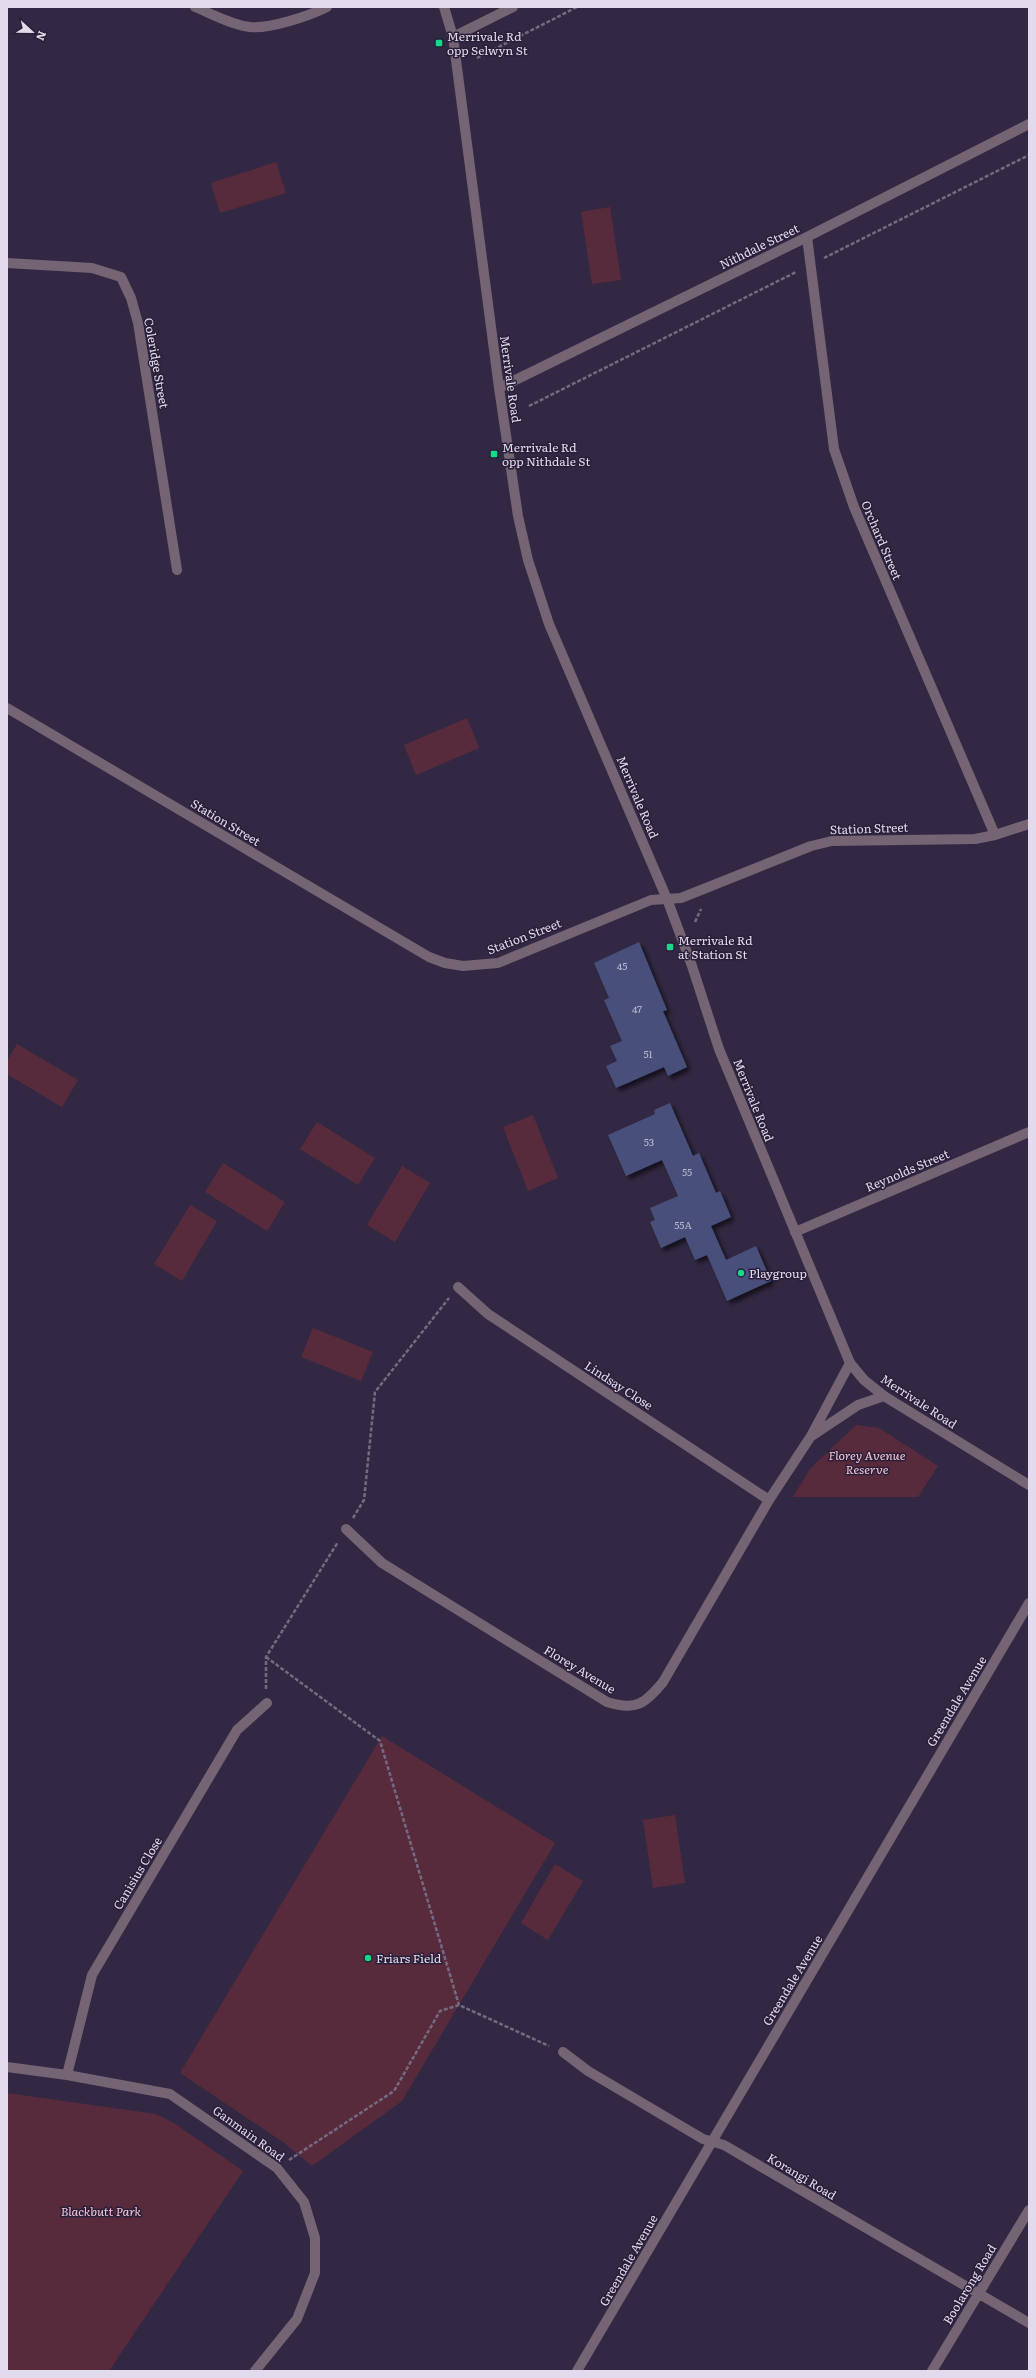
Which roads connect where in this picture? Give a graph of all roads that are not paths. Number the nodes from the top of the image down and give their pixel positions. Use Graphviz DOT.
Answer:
graph roads {
  1 [pos="195,7"];
  2 [pos="327,7"];
  3 [pos="444,7"];
  4 [pos="513,7"];
  5 [pos="453,37"];
  6 [pos="1029,124"];
  7 [pos="807,237"];
  8 [pos="7,263"];
  9 [pos="499,388"];
  10 [pos="177,570"];
  11 [pos="7,708"];
  12 [pos="1029,824"];
  13 [pos="995,835"];
  14 [pos="667,899"];
  15 [pos="1029,1132"];
  16 [pos="795,1232"];
  17 [pos="458,1287"];
  18 [pos="850,1363"];
  19 [pos="884,1396"];
  20 [pos="811,1436"];
  21 [pos="1029,1485"];
  22 [pos="769,1500"];
  23 [pos="346,1529"];
  24 [pos="1029,1603"];
  25 [pos="266,1703"];
  26 [pos="563,2052"];
  27 [pos="7,2067"];
  28 [pos="66,2075"];
  29 [pos="712,2142"];
  30 [pos="1029,2210"];
  31 [pos="978,2294"];
  32 [pos="1029,2323"];
  33 [pos="254,2371"];
  34 [pos="577,2371"];
  35 [pos="932,2371"];
  1 -- 2 [label="street"];
  3 -- 5 [label="street, Merrivale Road"];
  4 -- 5 [label="street"];
  5 -- 9 [label="street, Merrivale Road"];
  6 -- 7 [label="street, Nithdale Street"];
  7 -- 9 [label="street, Nithdale Street"];
  7 -- 13 [label="street, Orchard Street"];
  8 -- 10 [label="street, Coleridge Street"];
  9 -- 14 [label="street, Merrivale Road"];
  11 -- 14 [label="street, Station Street"];
  12 -- 13 [label="street, Station Street"];
  13 -- 14 [label="street, Station Street"];
  14 -- 16 [label="street, Merrivale Road"];
  15 -- 16 [label="street, Reynolds Street"];
  16 -- 18 [label="street, Merrivale Road"];
  17 -- 22 [label="street, Lindsay Close"];
  18 -- 19 [label="street, Merrivale Road"];
  18 -- 20 [label="street, Florey Avenue"];
  19 -- 20 [label="street, Florey Avenue"];
  19 -- 21 [label="street, Merrivale Road"];
  20 -- 22 [label="street, Florey Avenue"];
  22 -- 23 [label="street, Florey Avenue"];
  24 -- 29 [label="street, Greendale Avenue"];
  25 -- 28 [label="street, Canisius Close"];
  26 -- 29 [label="street, Korangi Road"];
  27 -- 28 [label="street, Ganmain Road"];
  28 -- 33 [label="street, Ganmain Road"];
  29 -- 31 [label="street, Korangi Road"];
  29 -- 34 [label="street, Greendale Avenue"];
  30 -- 31 [label="street, Boolarong Road"];
  31 -- 32 [label="street, Korangi Road"];
  31 -- 35 [label="street, Boolarong Road"];
}
